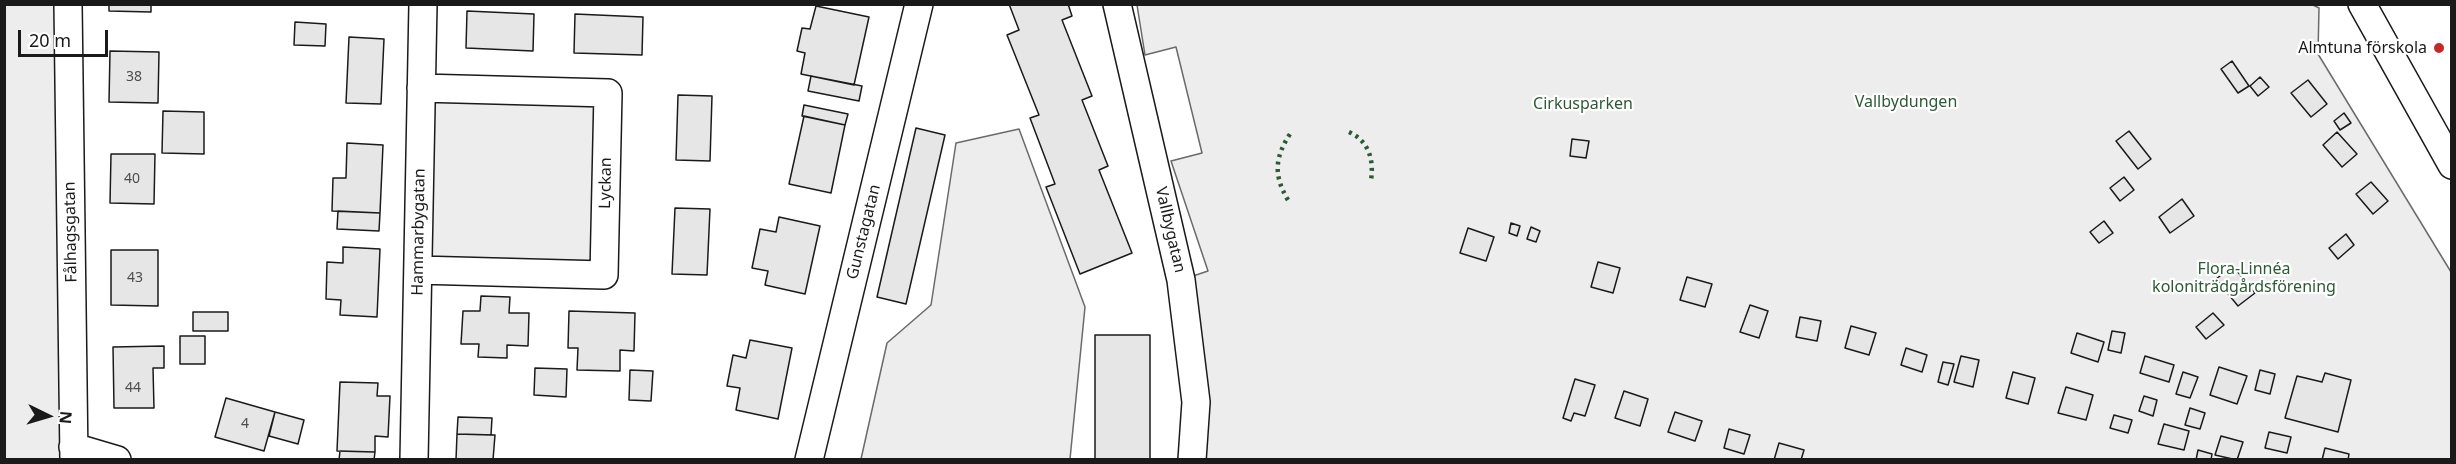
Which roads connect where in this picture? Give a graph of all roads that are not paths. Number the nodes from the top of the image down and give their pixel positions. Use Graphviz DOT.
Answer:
graph roads {
  1 [pos="68,4"];
  2 [pos="423,4"];
  3 [pos="919,4"];
  4 [pos="1117,4"];
  5 [pos="2362,4"];
  6 [pos="421,88"];
  7 [pos="2451,165"];
  8 [pos="418,270"];
  9 [pos="73,453"];
  10 [pos="117,459"];
  11 [pos="414,459"];
  12 [pos="809,459"];
  13 [pos="1192,459"];
  1 -- 9 [label="street, Fålhagsgatan"];
  2 -- 6 [label="street, Hammarbygatan"];
  3 -- 12 [label="street, Gunstagatan"];
  4 -- 13 [label="street, Vallbygatan"];
  5 -- 7 [label="street"];
  6 -- 8 [label="street, Hammarbygatan"];
  6 -- 8 [label="street, Lyckan"];
  8 -- 11 [label="street, Hammarbygatan"];
  9 -- 10 [label="street"];
}
